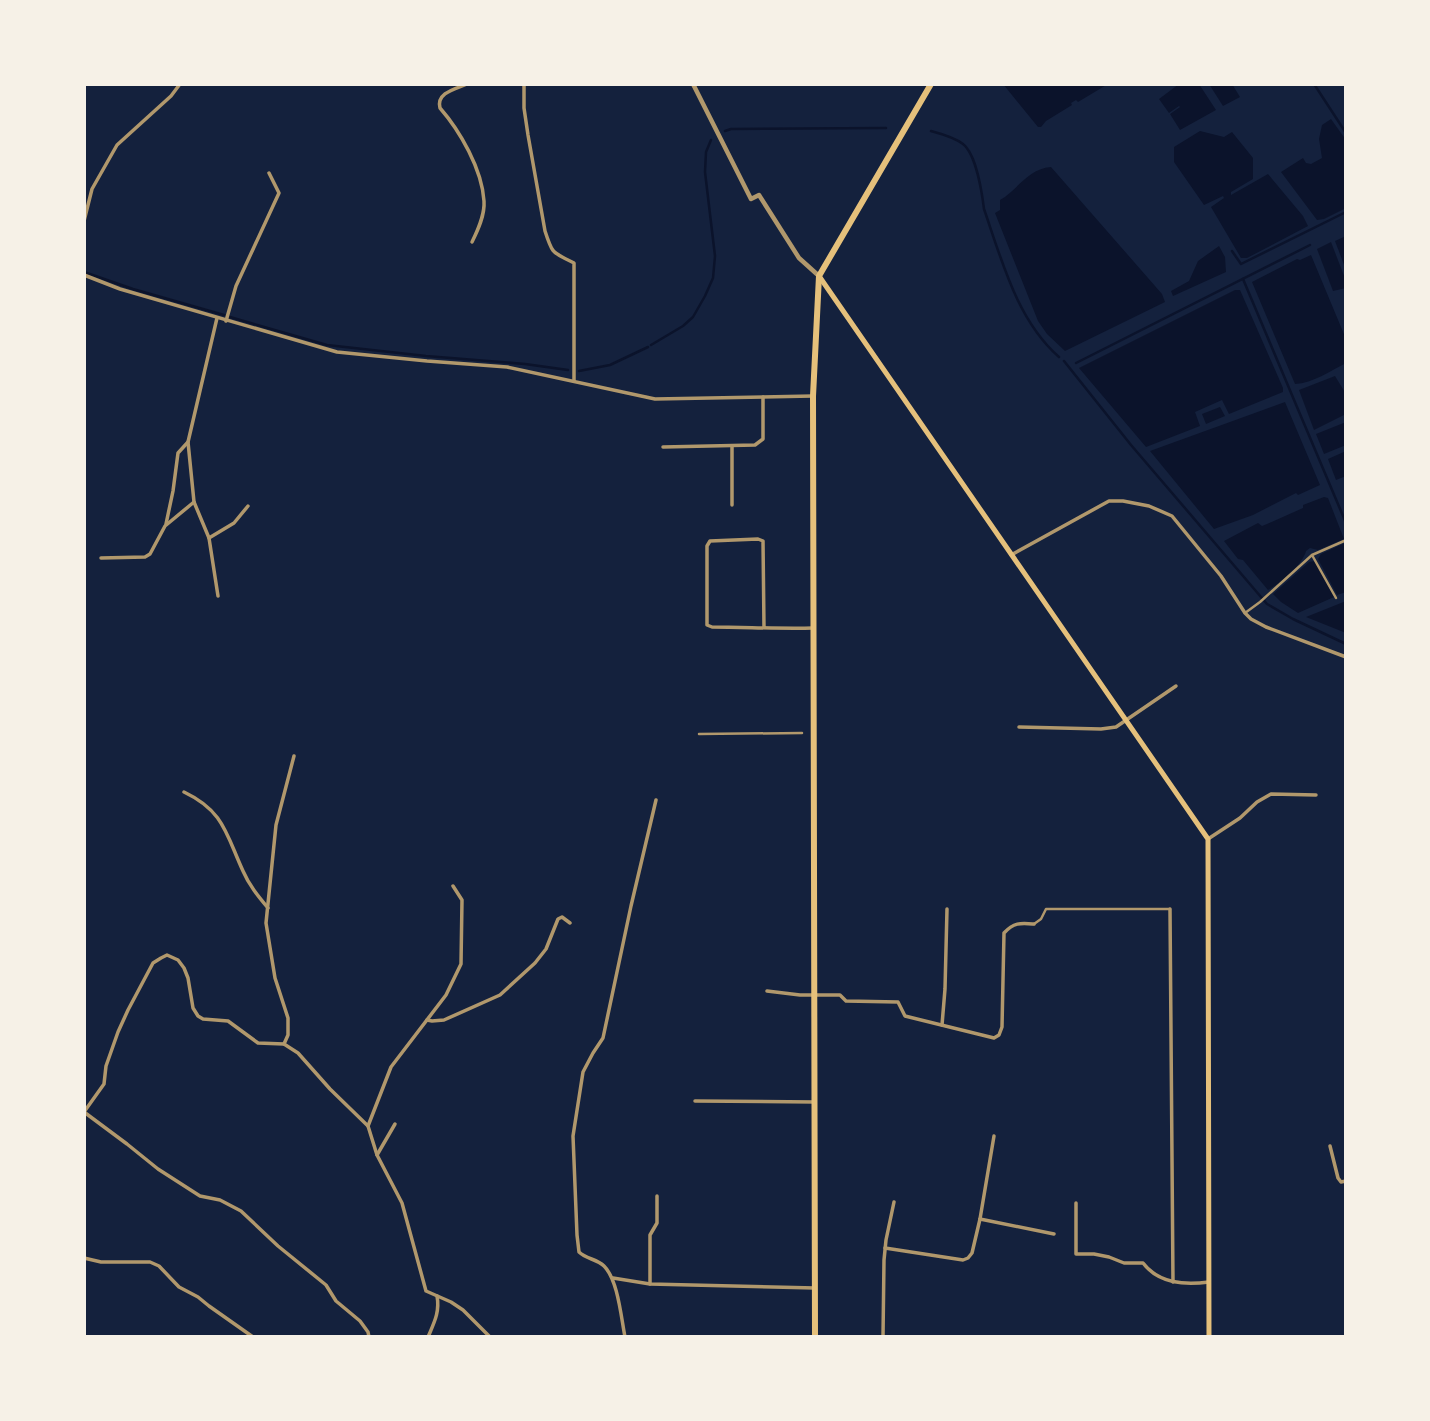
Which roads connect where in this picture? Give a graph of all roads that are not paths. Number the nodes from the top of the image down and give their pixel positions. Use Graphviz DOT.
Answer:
graph roads {
  1 [pos="180,84"];
  2 [pos="467,84"];
  3 [pos="524,84"];
  4 [pos="693,84"];
  5 [pos="931,84"];
  6 [pos="269,173"];
  7 [pos="84,221"];
  8 [pos="472,242"];
  9 [pos="84,275"];
  10 [pos="819,276"];
  11 [pos="217,318"];
  12 [pos="226,321"];
  13 [pos="574,381"];
  14 [pos="813,396"];
  15 [pos="763,397"];
  16 [pos="188,442"];
  17 [pos="663,447"];
  18 [pos="732,447"];
  19 [pos="194,502"];
  20 [pos="732,505"];
  21 [pos="248,506"];
  22 [pos="165,526"];
  23 [pos="209,538"];
  24 [pos="1344,541"];
  25 [pos="1012,555"];
  26 [pos="1312,555"];
  27 [pos="101,558"];
  28 [pos="218,596"];
  29 [pos="1336,598"];
  30 [pos="1245,614"];
  31 [pos="764,628"];
  32 [pos="814,628"];
  33 [pos="1346,657"];
  34 [pos="1176,686"];
  35 [pos="1126,721"];
  36 [pos="1019,727"];
  37 [pos="802,733"];
  38 [pos="699,734"];
  39 [pos="294,756"];
  40 [pos="184,792"];
  41 [pos="1316,795"];
  42 [pos="656,800"];
  43 [pos="1208,839"];
  44 [pos="453,886"];
  45 [pos="268,908"];
  46 [pos="947,909"];
  47 [pos="1170,909"];
  48 [pos="569,923"];
  49 [pos="1034,924"];
  50 [pos="768,991"];
  51 [pos="814,995"];
  52 [pos="427,1020"];
  53 [pos="942,1025"];
  54 [pos="284,1044"];
  55 [pos="695,1101"];
  56 [pos="815,1102"];
  57 [pos="84,1112"];
  58 [pos="394,1124"];
  59 [pos="368,1126"];
  60 [pos="994,1136"];
  61 [pos="1330,1146"];
  62 [pos="377,1155"];
  63 [pos="1346,1181"];
  64 [pos="657,1196"];
  65 [pos="894,1202"];
  66 [pos="1076,1203"];
  67 [pos="980,1219"];
  68 [pos="1054,1234"];
  69 [pos="885,1248"];
  70 [pos="84,1258"];
  71 [pos="612,1278"];
  72 [pos="1209,1282"];
  73 [pos="1172,1283"];
  74 [pos="650,1284"];
  75 [pos="815,1288"];
  76 [pos="437,1296"];
  77 [pos="253,1337"];
  78 [pos="369,1337"];
  79 [pos="428,1337"];
  80 [pos="490,1337"];
  81 [pos="625,1337"];
  82 [pos="815,1337"];
  83 [pos="883,1337"];
  84 [pos="1209,1337"];
  1 -- 7 [label="street"];
  2 -- 8 [label="street"];
  3 -- 13 [label="street"];
  4 -- 10 [label="street"];
  5 -- 10 [label="main road"];
  6 -- 12 [label="street"];
  9 -- 11 [label="street"];
  10 -- 14 [label="main road"];
  10 -- 25 [label="main road"];
  11 -- 12 [label="street"];
  11 -- 16 [label="street"];
  12 -- 13 [label="street"];
  13 -- 15 [label="street"];
  14 -- 15 [label="street"];
  14 -- 32 [label="main road"];
  15 -- 18 [label="street"];
  16 -- 19 [label="street"];
  16 -- 22 [label="street"];
  17 -- 18 [label="street"];
  18 -- 20 [label="street"];
  19 -- 22 [label="street"];
  19 -- 23 [label="street"];
  21 -- 23 [label="street"];
  22 -- 27 [label="street"];
  23 -- 28 [label="street"];
  24 -- 26 [label="street"];
  25 -- 30 [label="street"];
  25 -- 35 [label="main road"];
  26 -- 29 [label="street"];
  26 -- 30 [label="street"];
  30 -- 33 [label="street"];
  31 -- 31 [label="street"];
  31 -- 32 [label="street"];
  32 -- 51 [label="main road"];
  34 -- 35 [label="street"];
  35 -- 36 [label="street"];
  35 -- 43 [label="main road"];
  37 -- 38 [label="street"];
  39 -- 45 [label="street"];
  40 -- 45 [label="street"];
  41 -- 43 [label="street"];
  42 -- 71 [label="street"];
  43 -- 72 [label="main road"];
  44 -- 52 [label="street"];
  45 -- 54 [label="street"];
  46 -- 53 [label="street"];
  47 -- 49 [label="street"];
  47 -- 73 [label="street"];
  48 -- 52 [label="street"];
  49 -- 53 [label="street"];
  50 -- 51 [label="street"];
  51 -- 53 [label="street"];
  51 -- 56 [label="main road"];
  52 -- 59 [label="street"];
  54 -- 57 [label="street"];
  54 -- 59 [label="street"];
  55 -- 56 [label="street"];
  56 -- 75 [label="main road"];
  57 -- 78 [label="street"];
  58 -- 62 [label="street"];
  59 -- 62 [label="street"];
  60 -- 67 [label="street"];
  61 -- 63 [label="street"];
  62 -- 76 [label="street"];
  64 -- 74 [label="street"];
  65 -- 69 [label="street"];
  66 -- 73 [label="street"];
  67 -- 68 [label="street"];
  67 -- 69 [label="street"];
  69 -- 83 [label="street"];
  70 -- 77 [label="street"];
  71 -- 74 [label="street"];
  71 -- 81 [label="street"];
  72 -- 73 [label="street"];
  72 -- 84 [label="main road"];
  74 -- 75 [label="street"];
  75 -- 82 [label="main road"];
  76 -- 79 [label="street"];
  76 -- 80 [label="street"];
}
